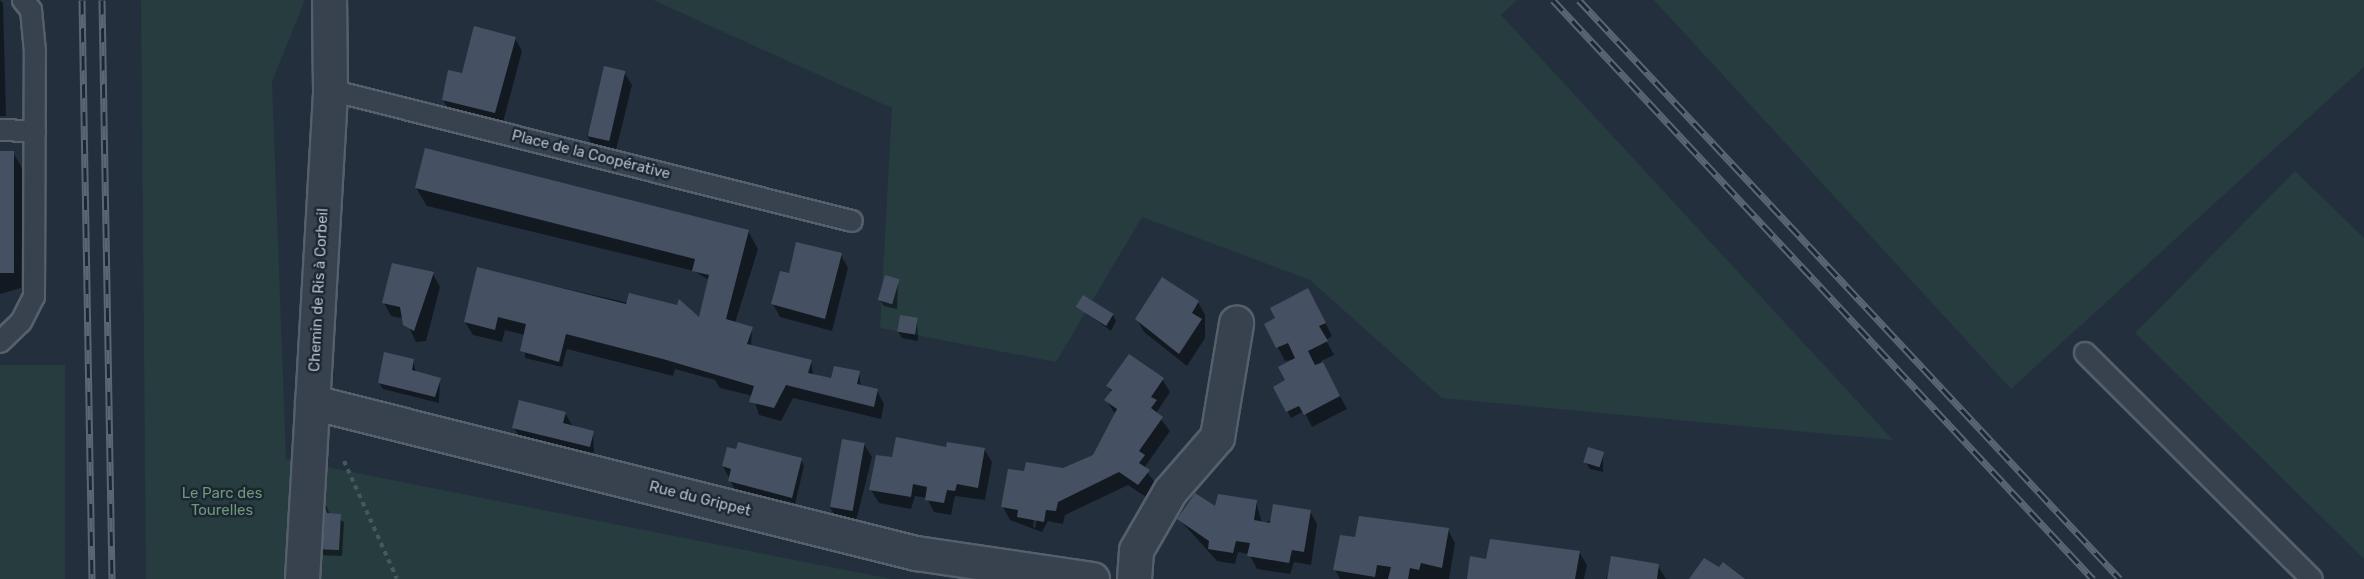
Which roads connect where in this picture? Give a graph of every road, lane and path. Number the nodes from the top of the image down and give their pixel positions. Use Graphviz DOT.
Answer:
graph roads {
  1 [pos="23,0"];
  2 [pos="330,0"];
  3 [pos="330,90"];
  4 [pos="0,130"];
  5 [pos="34,131"];
  6 [pos="852,221"];
  7 [pos="1236,323"];
  8 [pos="0,342"];
  9 [pos="2085,353"];
  10 [pos="312,402"];
  11 [pos="338,449"];
  12 [pos="302,579"];
  13 [pos="397,579"];
  14 [pos="1092,579"];
  15 [pos="1134,579"];
  16 [pos="2312,579"];
  1 -- 5 [label="lane"];
  2 -- 3 [label="street, Chemin de Ris à Corbeil"];
  3 -- 6 [label="lane, Place de la Coopérative"];
  3 -- 10 [label="street, Chemin de Ris à Corbeil"];
  4 -- 5 [label="lane"];
  5 -- 8 [label="lane"];
  7 -- 15 [label="street"];
  9 -- 16 [label="lane"];
  10 -- 12 [label="street, Chemin de Ris à Corbeil"];
  10 -- 14 [label="street, Rue du Grippet"];
  11 -- 13 [label="path"];
}
